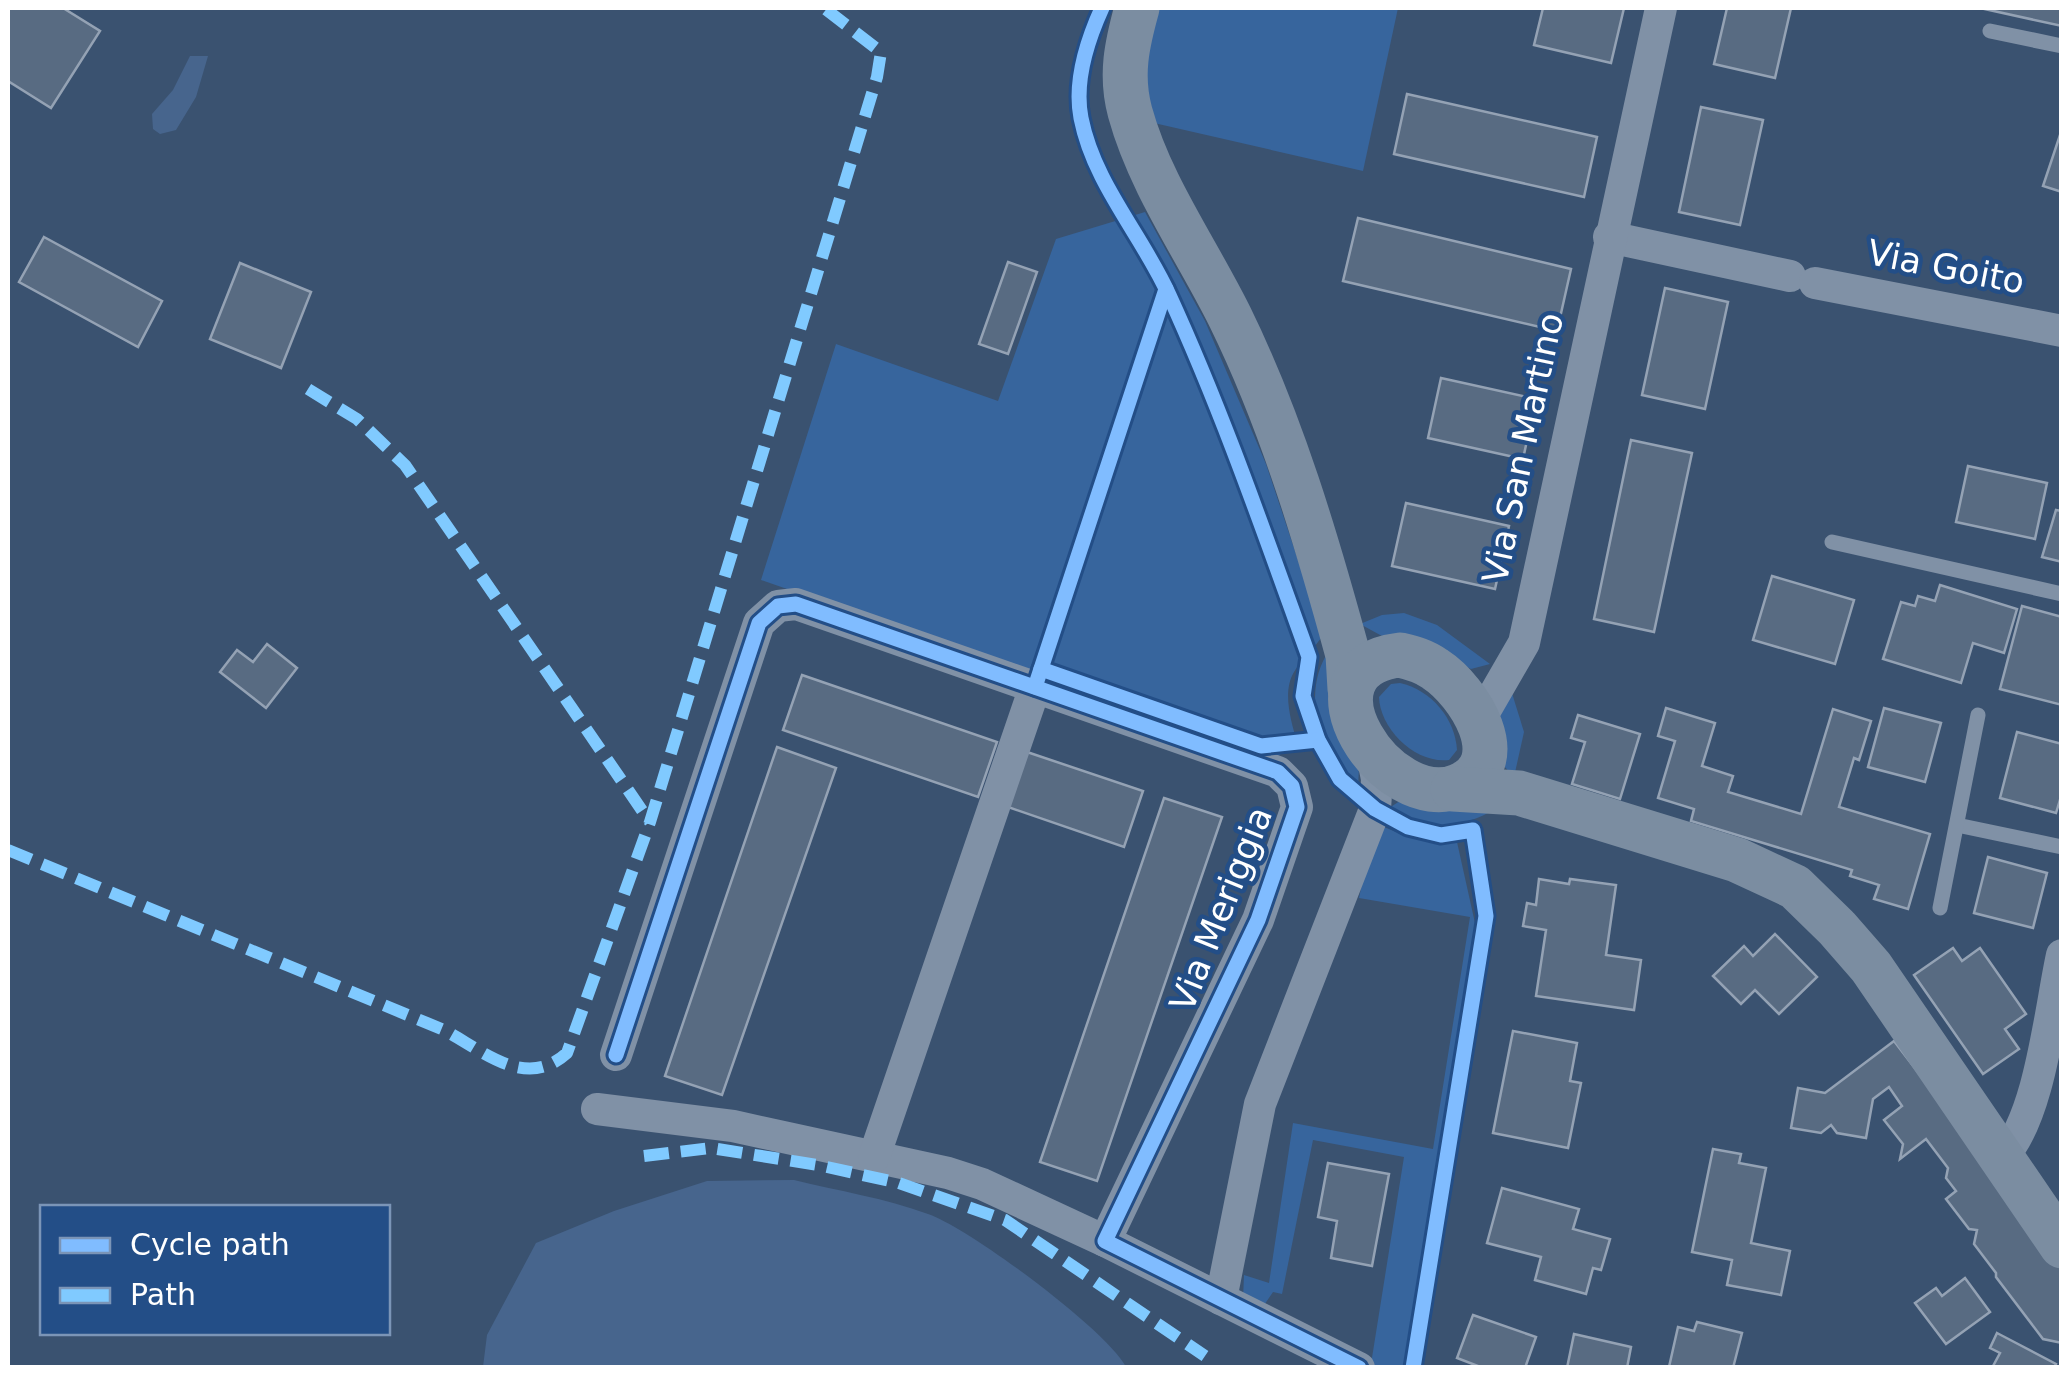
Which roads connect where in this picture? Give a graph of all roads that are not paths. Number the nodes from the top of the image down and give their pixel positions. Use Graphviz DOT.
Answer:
graph roads {
  1 [pos="1137,8"];
  2 [pos="1661,8"];
  3 [pos="1990,31"];
  4 [pos="2062,46"];
  5 [pos="1610,236"];
  6 [pos="2062,331"];
  7 [pos="1832,542"];
  8 [pos="2062,594"];
  9 [pos="1338,618"];
  10 [pos="1384,657"];
  11 [pos="1035,687"];
  12 [pos="1350,689"];
  13 [pos="1978,716"];
  14 [pos="1458,749"];
  15 [pos="1372,754"];
  16 [pos="1374,809"];
  17 [pos="1956,824"];
  18 [pos="2062,847"];
  19 [pos="1940,908"];
  20 [pos="2062,955"];
  21 [pos="616,1055"];
  22 [pos="597,1108"];
  23 [pos="874,1156"];
  24 [pos="2002,1158"];
  25 [pos="1106,1241"];
  26 [pos="2062,1246"];
  27 [pos="1222,1299"];
  28 [pos="1359,1368"];
  1 -- 9 [label="street"];
  2 -- 5 [label="street, Via San Martino"];
  3 -- 4 [label="lane"];
  5 -- 6 [label="street, Via Goito"];
  5 -- 14 [label="street, Via San Martino"];
  7 -- 8 [label="lane"];
  9 -- 10 [label="street"];
  9 -- 12 [label="street"];
  10 -- 12 [label="street"];
  10 -- 14 [label="street"];
  11 -- 21 [label="street, Via Meriggia"];
  11 -- 23 [label="street"];
  11 -- 25 [label="street, Via Meriggia"];
  12 -- 15 [label="street"];
  13 -- 17 [label="lane"];
  14 -- 15 [label="street"];
  14 -- 16 [label="street"];
  14 -- 24 [label="street"];
  15 -- 16 [label="street"];
  16 -- 27 [label="street"];
  17 -- 18 [label="lane"];
  17 -- 19 [label="lane"];
  20 -- 24 [label="street"];
  22 -- 23 [label="street"];
  23 -- 25 [label="street"];
  24 -- 26 [label="street"];
  25 -- 27 [label="street"];
  27 -- 28 [label="street"];
}
